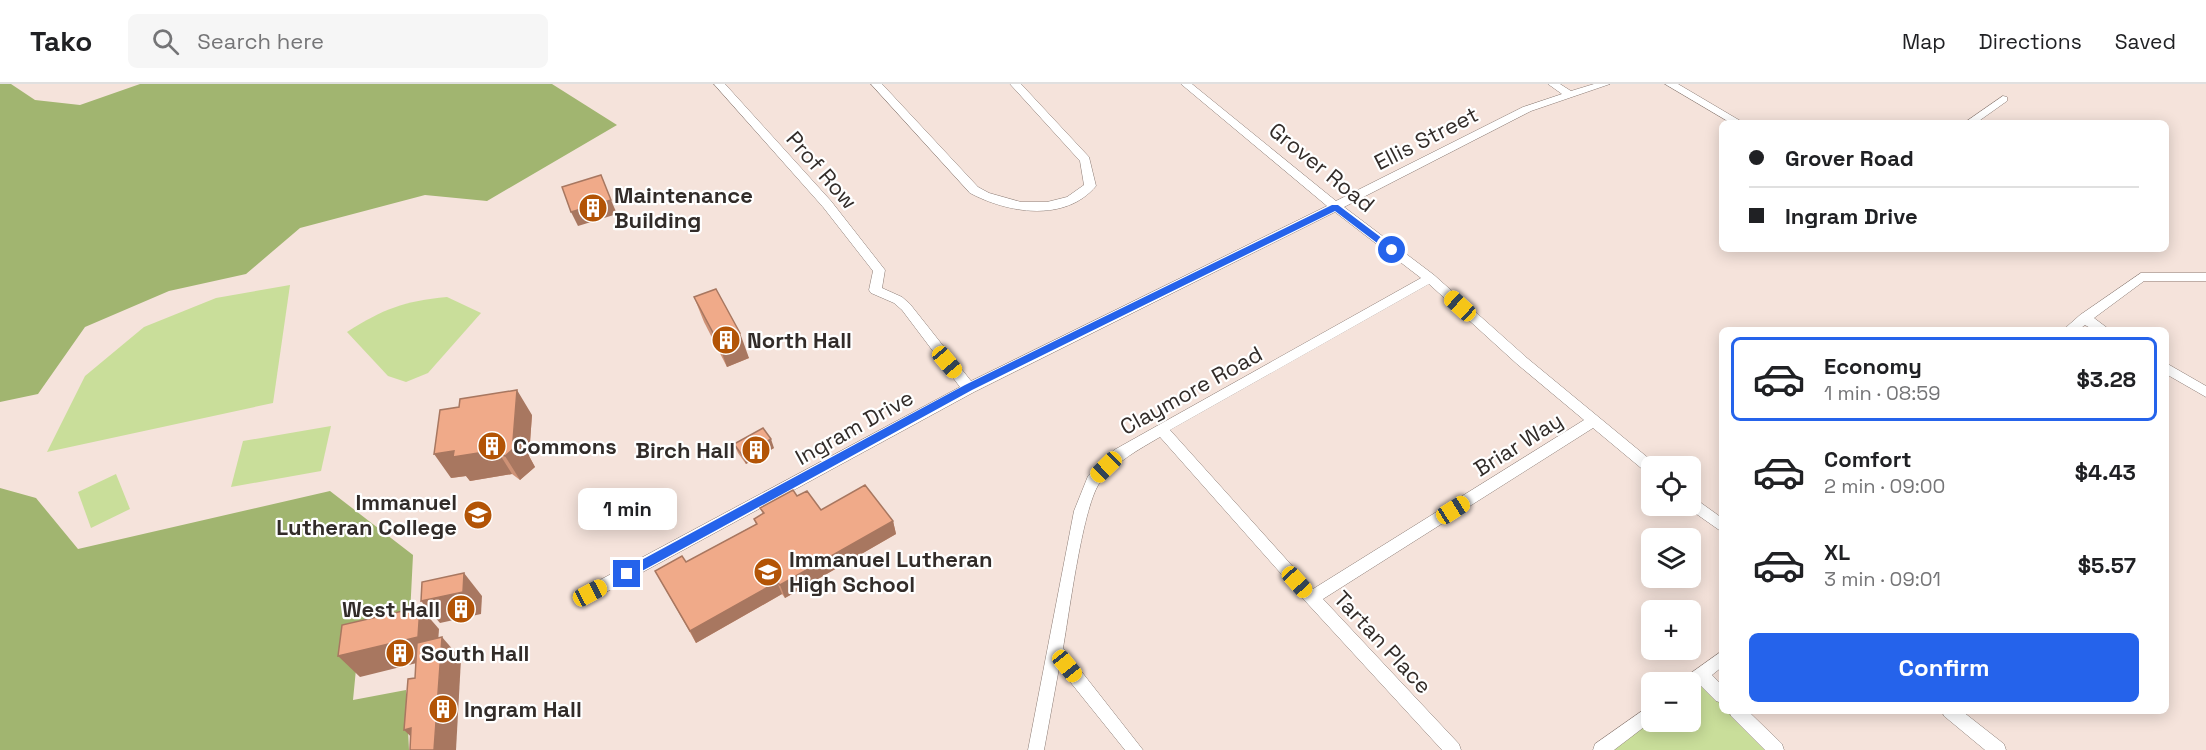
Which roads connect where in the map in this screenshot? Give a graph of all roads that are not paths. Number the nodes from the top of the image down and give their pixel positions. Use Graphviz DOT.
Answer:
graph roads {
  1 [pos="718,84"];
  2 [pos="876,84"];
  3 [pos="1015,84"];
  4 [pos="1186,84"];
  5 [pos="1553,84"];
  6 [pos="1605,84"];
  7 [pos="1670,84"];
  8 [pos="1570,94"];
  9 [pos="2003,99"];
  10 [pos="1734,120"];
  11 [pos="1973,120"];
  12 [pos="1335,207"];
  13 [pos="1430,278"];
  14 [pos="2206,278"];
  15 [pos="2084,318"];
  16 [pos="2073,327"];
  17 [pos="2098,327"];
  18 [pos="2169,370"];
  19 [pos="969,388"];
  20 [pos="2206,392"];
  21 [pos="1593,421"];
  22 [pos="1161,429"];
  23 [pos="1641,460"];
  24 [pos="1701,510"];
  25 [pos="1719,524"];
  26 [pos="590,593"];
  27 [pos="1312,598"];
  28 [pos="1054,649"];
  29 [pos="1719,660"];
  30 [pos="1701,675"];
  31 [pos="1701,682"];
  32 [pos="1719,694"];
  33 [pos="1740,714"];
  34 [pos="1954,714"];
  35 [pos="1641,719"];
  36 [pos="1036,750"];
  37 [pos="1136,750"];
  38 [pos="1453,750"];
  39 [pos="1601,750"];
  40 [pos="1776,750"];
  41 [pos="1998,750"];
  1 -- 19 [label="street, Prof Row"];
  2 -- 3 [label="street"];
  4 -- 12 [label="street, Grover Road"];
  5 -- 8 [label="street"];
  6 -- 8 [label="street, Ellis Street"];
  7 -- 10 [label="street"];
  8 -- 12 [label="street, Ellis Street"];
  9 -- 11 [label="street"];
  12 -- 13 [label="street, Grover Road"];
  12 -- 19 [label="street, Ingram Drive"];
  13 -- 21 [label="street, Grover Road"];
  13 -- 22 [label="street, Claymore Road"];
  14 -- 15 [label="street"];
  15 -- 16 [label="street"];
  15 -- 17 [label="street"];
  18 -- 20 [label="street"];
  19 -- 26 [label="street, Ingram Drive"];
  21 -- 23 [label="street, Grover Road"];
  21 -- 27 [label="street, Briar Way"];
  22 -- 27 [label="street, Tartan Place"];
  22 -- 28 [label="street, Claymore Road"];
  24 -- 25 [label="street"];
  27 -- 38 [label="street, Tartan Place"];
  28 -- 36 [label="street, Claymore Road"];
  28 -- 37 [label="street"];
  29 -- 30 [label="street"];
  31 -- 32 [label="street"];
  33 -- 40 [label="street"];
  34 -- 41 [label="street"];
  35 -- 39 [label="street"];
}
